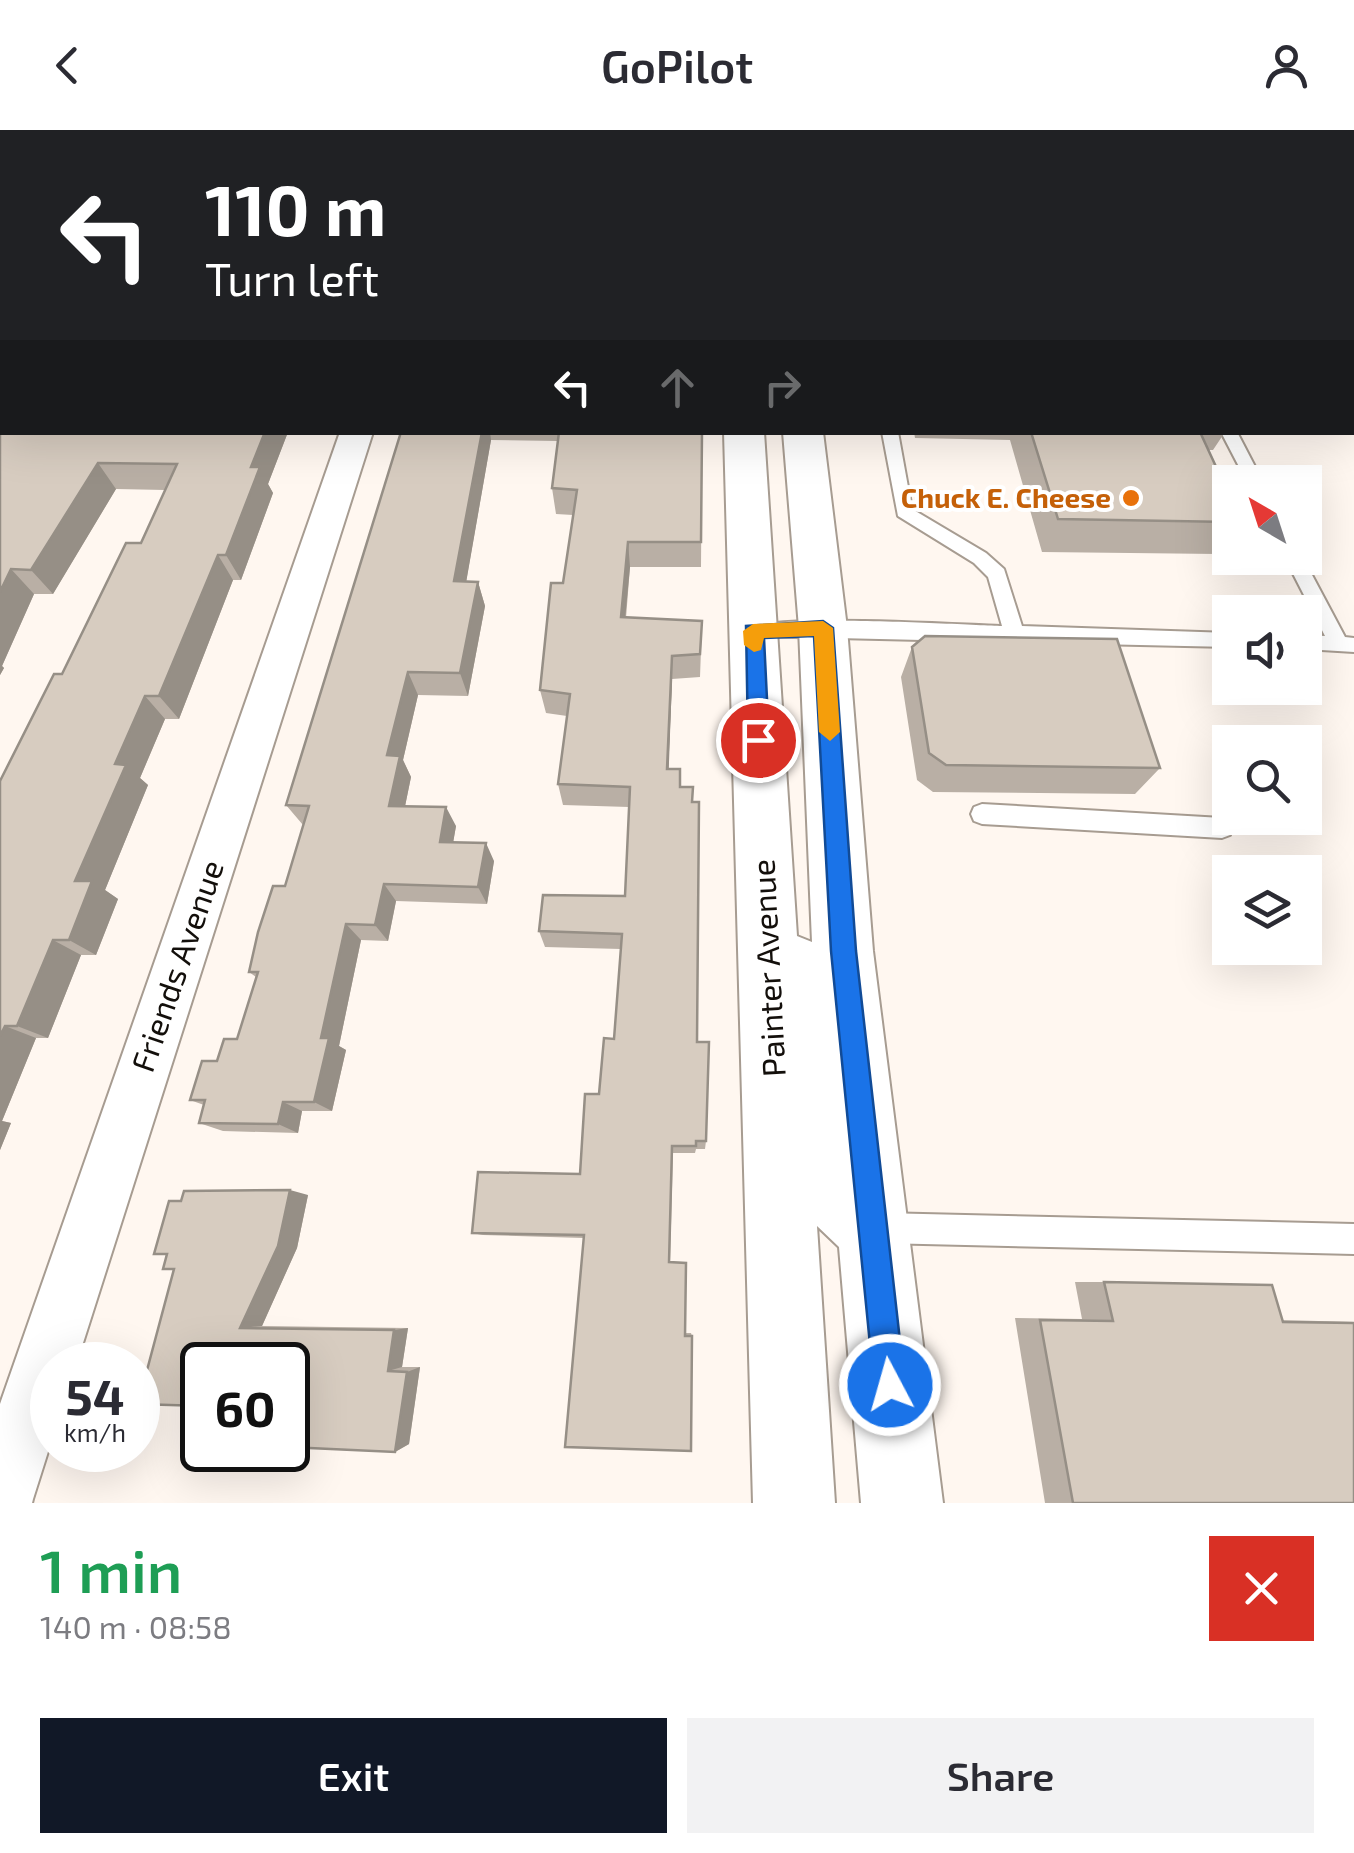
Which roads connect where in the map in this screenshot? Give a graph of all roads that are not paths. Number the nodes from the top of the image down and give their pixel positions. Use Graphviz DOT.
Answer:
graph roads {
  1 [pos="356,435"];
  2 [pos="744,435"];
  3 [pos="804,435"];
  4 [pos="891,435"];
  5 [pos="1232,435"];
  6 [pos="1247,465"];
  7 [pos="1304,575"];
  8 [pos="823,628"];
  9 [pos="753,631"];
  10 [pos="1014,634"];
  11 [pos="1212,640"];
  12 [pos="1346,644"];
  13 [pos="982,814"];
  14 [pos="1212,827"];
  15 [pos="768,941"];
  16 [pos="872,1228"];
  17 [pos="1354,1239"];
  18 [pos="0,1499"];
  19 [pos="794,1503"];
  20 [pos="902,1503"];
  1 -- 18 [label="street, Friends Avenue"];
  2 -- 9 [label="main road, Painter Avenue"];
  3 -- 8 [label="main road"];
  4 -- 10 [label="lane"];
  5 -- 6 [label="lane"];
  7 -- 12 [label="lane"];
  8 -- 9 [label="lane"];
  8 -- 10 [label="lane"];
  8 -- 16 [label="main road"];
  9 -- 15 [label="main road, Painter Avenue"];
  10 -- 11 [label="lane"];
  13 -- 14 [label="lane"];
  15 -- 16 [label="main road"];
  15 -- 19 [label="main road, Painter Avenue"];
  16 -- 17 [label="lane"];
  16 -- 20 [label="main road"];
}
